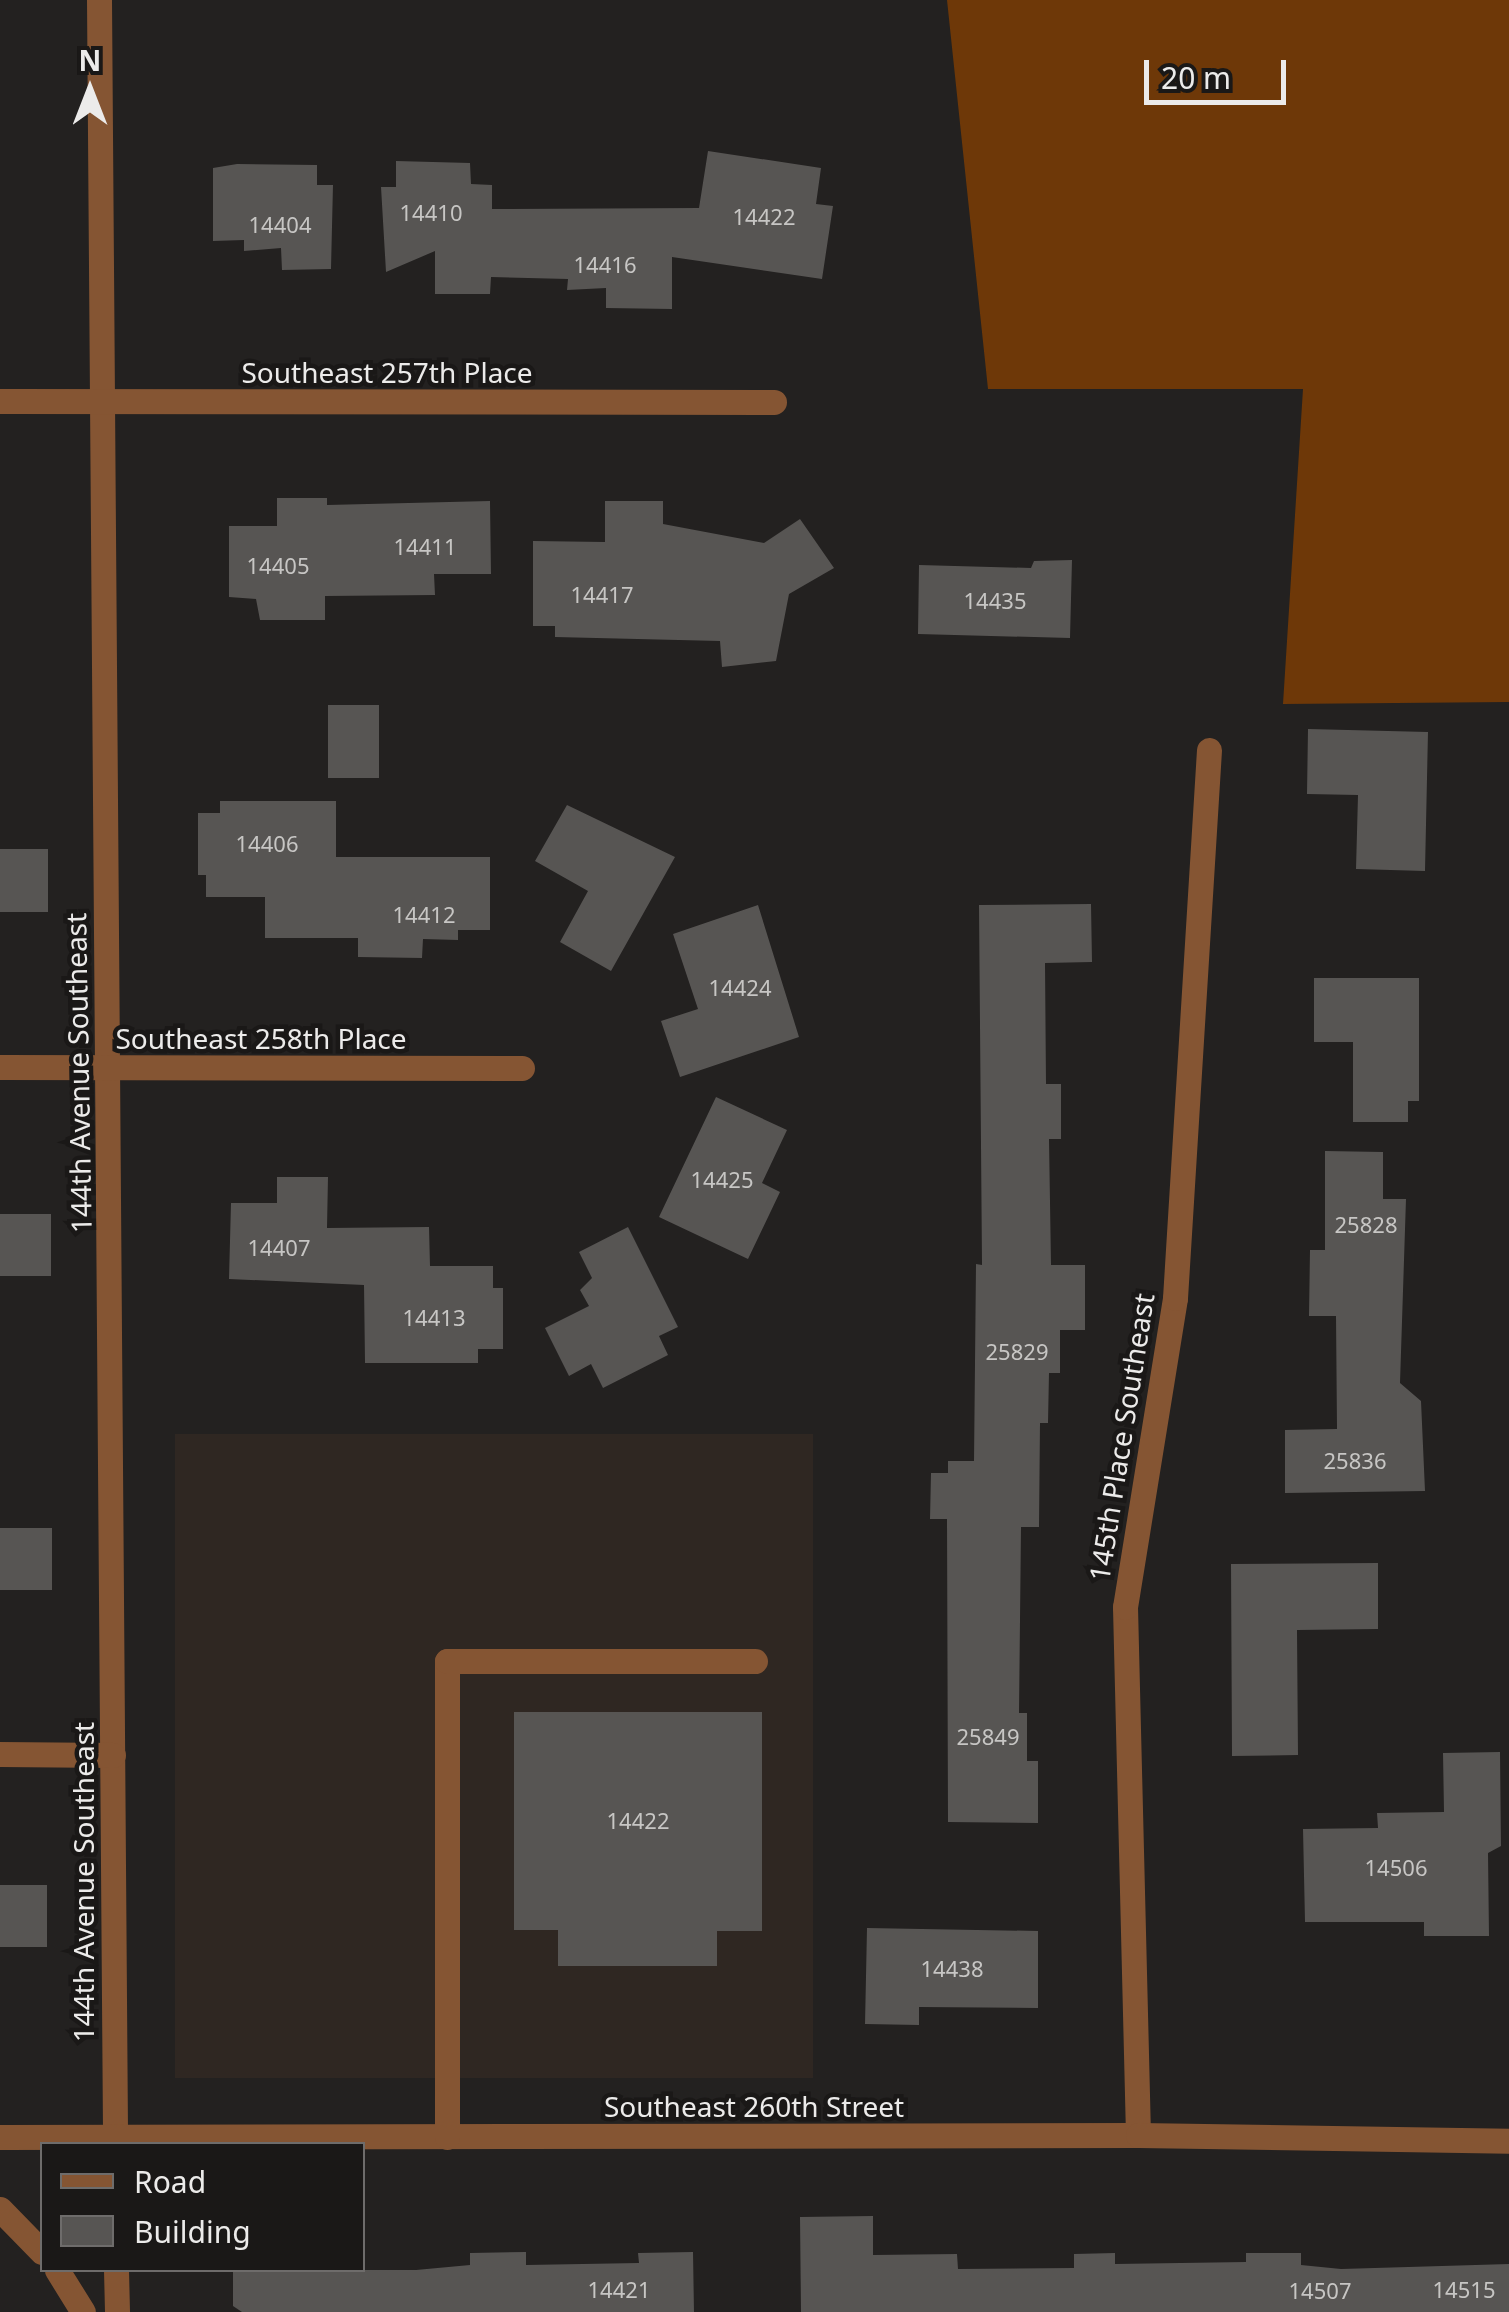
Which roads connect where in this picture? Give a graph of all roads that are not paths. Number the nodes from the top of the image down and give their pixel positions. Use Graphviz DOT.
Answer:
graph roads {
  1 [pos="99,0"];
  2 [pos="0,401"];
  3 [pos="99,402"];
  4 [pos="774,402"];
  5 [pos="1209,750"];
  6 [pos="0,1068"];
  7 [pos="108,1068"];
  8 [pos="522,1068"];
  9 [pos="754,1662"];
  10 [pos="0,1754"];
  11 [pos="112,1755"];
  12 [pos="1138,2135"];
  13 [pos="0,2137"];
  14 [pos="448,2137"];
  15 [pos="115,2141"];
  16 [pos="1509,2141"];
  17 [pos="0,2210"];
  18 [pos="40,2250"];
  19 [pos="58,2272"];
  20 [pos="116,2272"];
  21 [pos="83,2312"];
  22 [pos="116,2312"];
  1 -- 3 [label="street, 144th Avenue Southeast"];
  2 -- 3 [label="street, Southeast 257th Place"];
  3 -- 4 [label="street, Southeast 257th Place"];
  3 -- 7 [label="street, 144th Avenue Southeast"];
  5 -- 12 [label="street, 145th Place Southeast"];
  6 -- 7 [label="street, Southeast 258th Place"];
  7 -- 8 [label="street, Southeast 258th Place"];
  7 -- 11 [label="street, 144th Avenue Southeast"];
  9 -- 14 [label="street"];
  10 -- 11 [label="street"];
  11 -- 15 [label="street, 144th Avenue Southeast"];
  12 -- 14 [label="street, Southeast 260th Street"];
  12 -- 16 [label="street, Southeast 260th Street"];
  13 -- 15 [label="street, Southeast 260th Street"];
  14 -- 15 [label="street, Southeast 260th Street"];
  17 -- 18 [label="street"];
  19 -- 21 [label="street"];
  20 -- 22 [label="street"];
}
